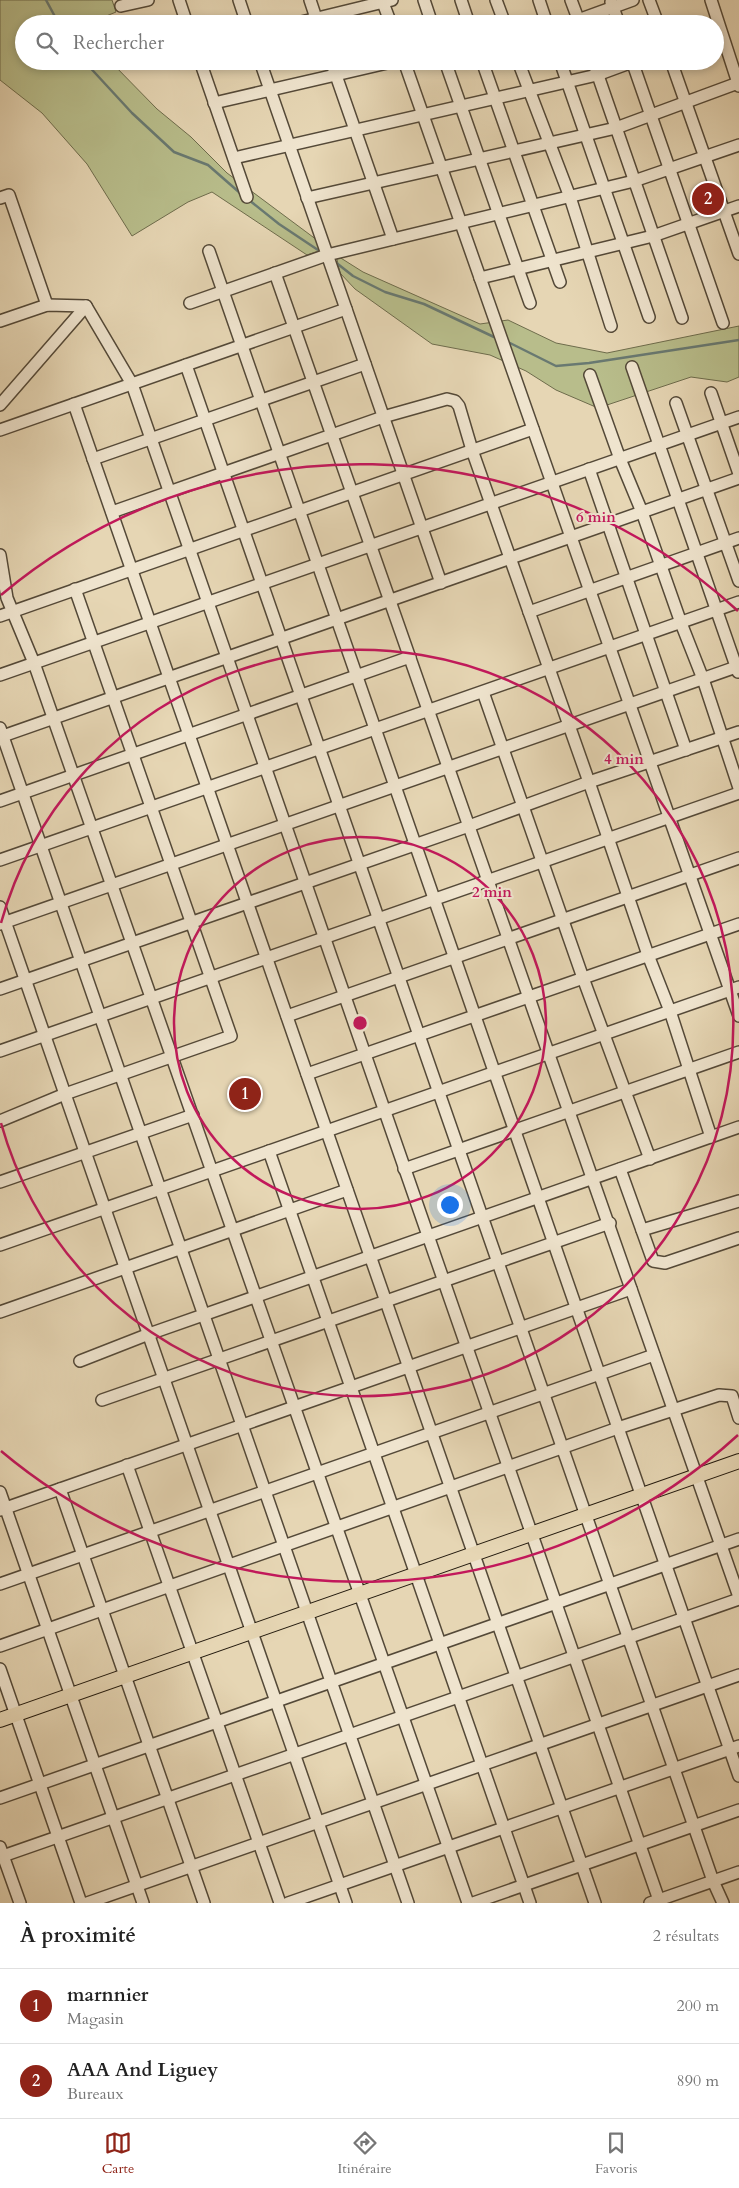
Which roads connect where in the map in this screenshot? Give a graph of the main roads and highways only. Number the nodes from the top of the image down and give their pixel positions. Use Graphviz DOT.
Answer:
graph roads {
  1 [pos="739,1462"];
  2 [pos="0,1720"];
  1 -- 2 [label="main road"];
}
